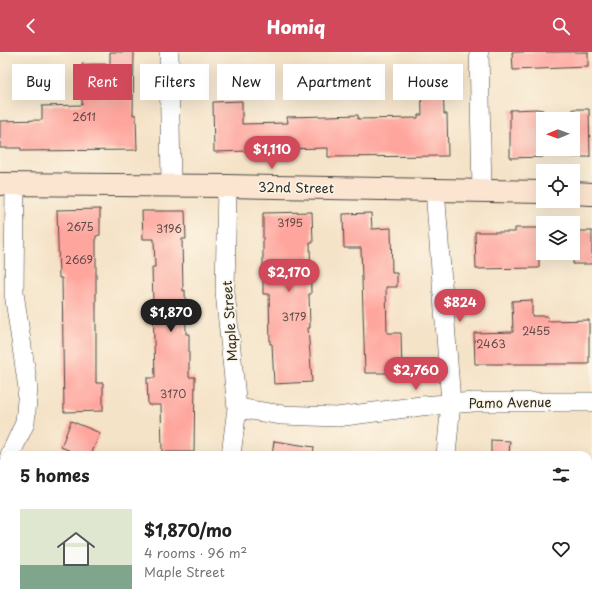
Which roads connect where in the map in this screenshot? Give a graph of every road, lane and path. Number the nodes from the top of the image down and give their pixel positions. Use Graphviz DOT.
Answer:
graph roads {
  1 [pos="169,52"];
  2 [pos="480,52"];
  3 [pos="7,184"];
  4 [pos="171,185"];
  5 [pos="228,186"];
  6 [pos="435,189"];
  7 [pos="482,191"];
  8 [pos="536,192"];
  9 [pos="580,193"];
  10 [pos="592,194"];
  11 [pos="592,402"];
  12 [pos="451,403"];
  13 [pos="237,408"];
  14 [pos="12,451"];
  15 [pos="232,451"];
  16 [pos="446,451"];
  1 -- 4 [label="street"];
  2 -- 7 [label="street"];
  3 -- 4 [label="street, 32nd Street"];
  3 -- 14 [label="street"];
  4 -- 5 [label="street, 32nd Street"];
  5 -- 6 [label="street, 32nd Street"];
  5 -- 13 [label="street, Maple Street"];
  6 -- 7 [label="street, 32nd Street"];
  6 -- 12 [label="street"];
  7 -- 8 [label="street, 32nd Street"];
  9 -- 10 [label="street"];
  11 -- 12 [label="street, Pamo Avenue"];
  12 -- 13 [label="street, Pamo Avenue"];
  12 -- 16 [label="street"];
  13 -- 15 [label="street, Maple Street"];
}
